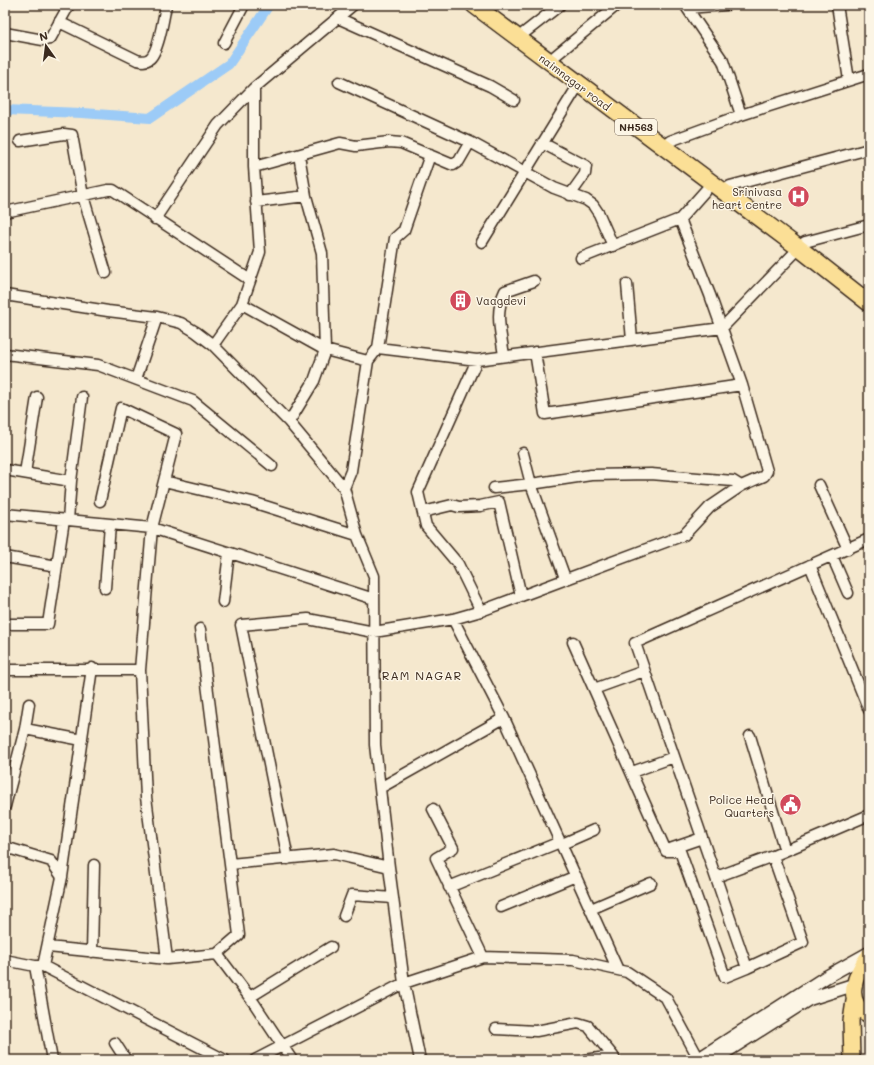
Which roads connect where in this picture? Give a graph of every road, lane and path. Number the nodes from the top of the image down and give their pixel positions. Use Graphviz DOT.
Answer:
graph roads {
  1 [pos="69,5"];
  2 [pos="166,5"];
  3 [pos="244,5"];
  4 [pos="353,5"];
  5 [pos="474,5"];
  6 [pos="487,5"];
  7 [pos="560,5"];
  8 [pos="617,5"];
  9 [pos="727,5"];
  10 [pos="837,5"];
  11 [pos="686,7"];
  12 [pos="338,18"];
  13 [pos="59,22"];
  14 [pos="5,32"];
  15 [pos="524,33"];
  16 [pos="224,43"];
  17 [pos="555,56"];
  18 [pos="869,74"];
  19 [pos="849,80"];
  20 [pos="339,82"];
  21 [pos="578,84"];
  22 [pos="254,88"];
  23 [pos="514,100"];
  24 [pos="741,115"];
  25 [pos="20,141"];
  26 [pos="470,142"];
  27 [pos="670,142"];
  28 [pos="542,143"];
  29 [pos="869,149"];
  30 [pos="299,155"];
  31 [pos="430,155"];
  32 [pos="254,167"];
  33 [pos="524,173"];
  34 [pos="712,183"];
  35 [pos="730,186"];
  36 [pos="570,195"];
  37 [pos="84,196"];
  38 [pos="306,196"];
  39 [pos="256,202"];
  40 [pos="5,212"];
  41 [pos="155,219"];
  42 [pos="680,219"];
  43 [pos="869,225"];
  44 [pos="482,242"];
  45 [pos="802,245"];
  46 [pos="612,246"];
  47 [pos="581,258"];
  48 [pos="106,273"];
  49 [pos="250,280"];
  50 [pos="534,281"];
  51 [pos="627,284"];
  52 [pos="869,290"];
  53 [pos="5,295"];
  54 [pos="869,302"];
  55 [pos="242,304"];
  56 [pos="157,317"];
  57 [pos="722,328"];
  58 [pos="632,340"];
  59 [pos="213,345"];
  60 [pos="378,348"];
  61 [pos="325,350"];
  62 [pos="535,352"];
  63 [pos="5,354"];
  64 [pos="504,356"];
  65 [pos="477,360"];
  66 [pos="368,361"];
  67 [pos="136,379"];
  68 [pos="742,385"];
  69 [pos="82,397"];
  70 [pos="37,398"];
  71 [pos="289,422"];
  72 [pos="523,453"];
  73 [pos="272,466"];
  74 [pos="5,470"];
  75 [pos="25,473"];
  76 [pos="71,481"];
  77 [pos="164,481"];
  78 [pos="531,484"];
  79 [pos="819,485"];
  80 [pos="741,486"];
  81 [pos="344,488"];
  82 [pos="494,488"];
  83 [pos="100,501"];
  84 [pos="423,512"];
  85 [pos="5,514"];
  86 [pos="66,520"];
  87 [pos="110,525"];
  88 [pos="152,528"];
  89 [pos="357,536"];
  90 [pos="869,539"];
  91 [pos="848,549"];
  92 [pos="229,553"];
  93 [pos="832,556"];
  94 [pos="5,557"];
  95 [pos="810,565"];
  96 [pos="57,566"];
  97 [pos="566,578"];
  98 [pos="105,588"];
  99 [pos="848,593"];
  100 [pos="521,596"];
  101 [pos="374,599"];
  102 [pos="223,602"];
  103 [pos="481,611"];
  104 [pos="453,619"];
  105 [pos="8,624"];
  106 [pos="200,629"];
  107 [pos="374,632"];
  108 [pos="573,642"];
  109 [pos="92,668"];
  110 [pos="5,670"];
  111 [pos="140,670"];
  112 [pos="644,671"];
  113 [pos="594,688"];
  114 [pos="29,704"];
  115 [pos="869,710"];
  116 [pos="504,718"];
  117 [pos="25,729"];
  118 [pos="750,736"];
  119 [pos="82,740"];
  120 [pos="674,757"];
  121 [pos="632,772"];
  122 [pos="380,788"];
  123 [pos="5,806"];
  124 [pos="433,809"];
  125 [pos="869,814"];
  126 [pos="594,830"];
  127 [pos="702,838"];
  128 [pos="561,843"];
  129 [pos="5,847"];
  130 [pos="666,851"];
  131 [pos="785,851"];
  132 [pos="773,856"];
  133 [pos="288,859"];
  134 [pos="230,864"];
  135 [pos="94,865"];
  136 [pos="389,867"];
  137 [pos="576,876"];
  138 [pos="62,877"];
  139 [pos="716,877"];
  140 [pos="651,884"];
  141 [pos="450,887"];
  142 [pos="393,898"];
  143 [pos="502,907"];
  144 [pos="591,909"];
  145 [pos="344,916"];
  146 [pos="48,947"];
  147 [pos="331,947"];
  148 [pos="92,952"];
  149 [pos="217,954"];
  150 [pos="869,954"];
  151 [pos="483,957"];
  152 [pos="168,959"];
  153 [pos="5,960"];
  154 [pos="39,966"];
  155 [pos="747,968"];
  156 [pos="618,970"];
  157 [pos="404,983"];
  158 [pos="853,985"];
  159 [pos="250,997"];
  160 [pos="854,1001"];
  161 [pos="869,1015"];
  162 [pos="496,1029"];
  163 [pos="115,1043"];
  164 [pos="282,1046"];
  165 [pos="614,1058"];
  166 [pos="698,1059"];
  167 [pos="52,1060"];
  168 [pos="126,1060"];
  169 [pos="225,1060"];
  170 [pos="255,1060"];
  171 [pos="292,1060"];
  172 [pos="420,1060"];
  173 [pos="585,1060"];
  174 [pos="713,1060"];
  175 [pos="852,1060"];
  1 -- 13 [label="street"];
  2 -- 13 [label="street"];
  3 -- 16 [label="street"];
  4 -- 12 [label="street"];
  5 -- 21 [label="highway, naimnagar road / NH563"];
  6 -- 15 [label="highway, NH563"];
  7 -- 15 [label="street"];
  8 -- 17 [label="street"];
  9 -- 11 [label="street"];
  10 -- 19 [label="street"];
  11 -- 24 [label="street"];
  12 -- 22 [label="street"];
  12 -- 23 [label="street"];
  13 -- 14 [label="street"];
  15 -- 17 [label="highway, NH563"];
  17 -- 27 [label="highway, NH563"];
  18 -- 19 [label="street"];
  19 -- 24 [label="street"];
  20 -- 26 [label="street"];
  21 -- 28 [label="street"];
  21 -- 34 [label="highway, naimnagar road / NH563"];
  22 -- 32 [label="street"];
  22 -- 41 [label="street"];
  24 -- 27 [label="street"];
  25 -- 37 [label="street"];
  26 -- 31 [label="street"];
  26 -- 33 [label="street"];
  27 -- 35 [label="highway, NH563"];
  28 -- 33 [label="street"];
  28 -- 36 [label="street"];
  29 -- 35 [label="street"];
  30 -- 31 [label="street"];
  30 -- 32 [label="street"];
  30 -- 38 [label="street"];
  31 -- 60 [label="street"];
  32 -- 39 [label="street"];
  33 -- 36 [label="street"];
  33 -- 44 [label="street"];
  34 -- 42 [label="street"];
  34 -- 45 [label="highway, naimnagar road / NH563"];
  35 -- 45 [label="highway, NH563"];
  36 -- 46 [label="street"];
  37 -- 40 [label="street"];
  37 -- 41 [label="street"];
  37 -- 48 [label="street"];
  38 -- 39 [label="street"];
  38 -- 61 [label="street"];
  39 -- 49 [label="street"];
  41 -- 49 [label="street"];
  42 -- 46 [label="street"];
  42 -- 57 [label="street"];
  43 -- 45 [label="street"];
  45 -- 52 [label="highway, NH563"];
  45 -- 54 [label="highway, naimnagar road / NH563"];
  45 -- 57 [label="street"];
  46 -- 47 [label="street"];
  49 -- 55 [label="street"];
  50 -- 64 [label="street"];
  51 -- 58 [label="street"];
  53 -- 56 [label="street"];
  55 -- 59 [label="street"];
  55 -- 61 [label="street"];
  56 -- 59 [label="street"];
  56 -- 67 [label="street"];
  57 -- 58 [label="street"];
  57 -- 68 [label="street"];
  58 -- 62 [label="street"];
  59 -- 71 [label="street"];
  60 -- 65 [label="street"];
  60 -- 66 [label="street"];
  61 -- 66 [label="street"];
  61 -- 71 [label="street"];
  62 -- 64 [label="street"];
  62 -- 68 [label="street"];
  63 -- 67 [label="street"];
  64 -- 65 [label="street"];
  65 -- 84 [label="street"];
  66 -- 81 [label="street"];
  67 -- 73 [label="street"];
  68 -- 80 [label="street"];
  69 -- 76 [label="street"];
  70 -- 75 [label="street"];
  71 -- 81 [label="street"];
  72 -- 78 [label="street"];
  74 -- 75 [label="street"];
  75 -- 76 [label="street"];
  76 -- 86 [label="street"];
  77 -- 83 [label="street"];
  77 -- 88 [label="street"];
  77 -- 89 [label="street"];
  78 -- 80 [label="street"];
  78 -- 82 [label="street"];
  78 -- 97 [label="street"];
  79 -- 91 [label="street"];
  80 -- 97 [label="street"];
  81 -- 89 [label="street"];
  84 -- 100 [label="street"];
  84 -- 103 [label="street"];
  85 -- 86 [label="street"];
  86 -- 87 [label="street"];
  86 -- 96 [label="street"];
  87 -- 88 [label="street"];
  87 -- 98 [label="street"];
  88 -- 92 [label="street"];
  88 -- 111 [label="street"];
  89 -- 101 [label="street"];
  90 -- 91 [label="street"];
  91 -- 93 [label="street"];
  92 -- 101 [label="street"];
  92 -- 102 [label="street"];
  93 -- 95 [label="street"];
  93 -- 99 [label="street"];
  94 -- 96 [label="street"];
  95 -- 112 [label="street"];
  95 -- 115 [label="street"];
  96 -- 105 [label="street"];
  97 -- 100 [label="street"];
  100 -- 103 [label="street"];
  101 -- 107 [label="street"];
  103 -- 104 [label="street"];
  104 -- 107 [label="street"];
  104 -- 116 [label="street"];
  106 -- 134 [label="street"];
  107 -- 122 [label="street"];
  107 -- 133 [label="street"];
  108 -- 113 [label="street"];
  109 -- 110 [label="street"];
  109 -- 111 [label="street"];
  109 -- 119 [label="street"];
  111 -- 152 [label="street"];
  112 -- 113 [label="street"];
  112 -- 120 [label="street"];
  113 -- 121 [label="street"];
  114 -- 117 [label="street"];
  116 -- 122 [label="street"];
  116 -- 128 [label="street"];
  117 -- 119 [label="street"];
  117 -- 123 [label="street"];
  118 -- 131 [label="street"];
  119 -- 138 [label="street"];
  120 -- 121 [label="street"];
  120 -- 127 [label="street"];
  121 -- 130 [label="street"];
  122 -- 136 [label="street"];
  124 -- 141 [label="street"];
  125 -- 131 [label="street"];
  126 -- 128 [label="street"];
  127 -- 130 [label="street"];
  127 -- 139 [label="street"];
  128 -- 137 [label="street"];
  128 -- 141 [label="street"];
  129 -- 138 [label="street"];
  130 -- 155 [label="street"];
  131 -- 132 [label="street"];
  132 -- 139 [label="street"];
  132 -- 155 [label="street"];
  133 -- 134 [label="street"];
  133 -- 136 [label="street"];
  134 -- 149 [label="street"];
  135 -- 148 [label="street"];
  136 -- 142 [label="street"];
  137 -- 143 [label="street"];
  137 -- 144 [label="street"];
  138 -- 146 [label="street"];
  139 -- 155 [label="street"];
  140 -- 144 [label="street"];
  141 -- 151 [label="street"];
  142 -- 145 [label="street"];
  142 -- 157 [label="street"];
  144 -- 156 [label="street"];
  146 -- 148 [label="street"];
  146 -- 154 [label="street"];
  147 -- 159 [label="street"];
  148 -- 152 [label="street"];
  149 -- 152 [label="street"];
  149 -- 159 [label="street"];
  150 -- 158 [label="main road"];
  150 -- 166 [label="street"];
  151 -- 156 [label="street"];
  151 -- 157 [label="street"];
  153 -- 154 [label="street"];
  154 -- 167 [label="street"];
  154 -- 169 [label="street"];
  156 -- 166 [label="street"];
  157 -- 164 [label="street"];
  157 -- 172 [label="street"];
  158 -- 160 [label="main road"];
  158 -- 174 [label="street"];
  159 -- 164 [label="street"];
  160 -- 161 [label="main road"];
  160 -- 175 [label="main road"];
  162 -- 165 [label="street"];
  163 -- 168 [label="street"];
  164 -- 170 [label="street"];
  164 -- 171 [label="street"];
  165 -- 173 [label="street"];
}
